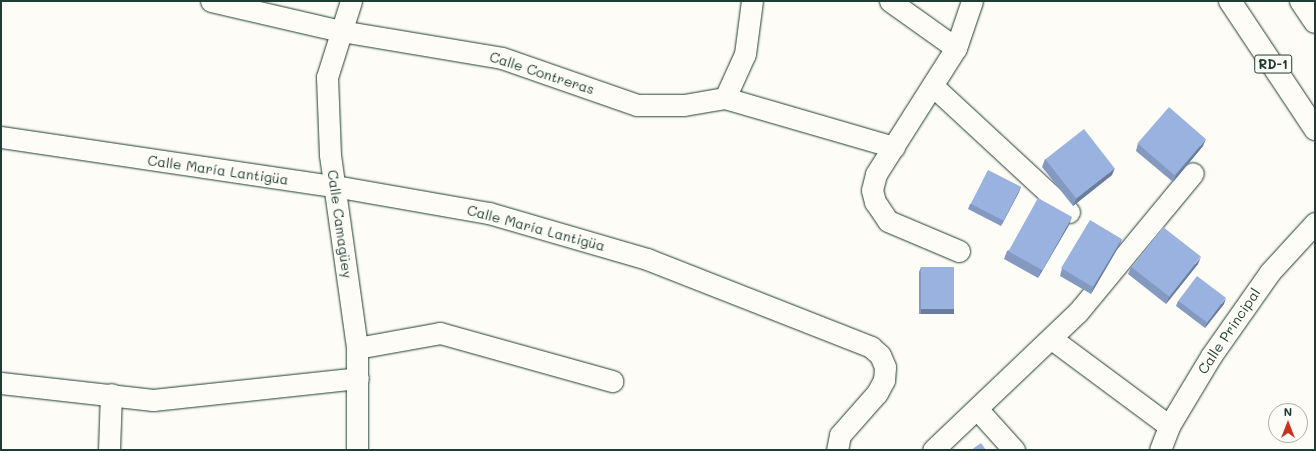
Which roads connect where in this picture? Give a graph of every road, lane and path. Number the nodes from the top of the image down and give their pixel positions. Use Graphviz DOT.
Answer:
graph roads {
  1 [pos="211,1"];
  2 [pos="351,1"];
  3 [pos="752,1"];
  4 [pos="890,1"];
  5 [pos="972,1"];
  6 [pos="1230,1"];
  7 [pos="1301,1"];
  8 [pos="1315,22"];
  9 [pos="341,31"];
  10 [pos="956,48"];
  11 [pos="934,87"];
  12 [pos="725,98"];
  13 [pos="1310,120"];
  14 [pos="1,137"];
  15 [pos="1315,141"];
  16 [pos="894,147"];
  17 [pos="1193,172"];
  18 [pos="334,186"];
  19 [pos="1069,212"];
  20 [pos="1315,222"];
  21 [pos="959,251"];
  22 [pos="1052,339"];
  23 [pos="357,348"];
  24 [pos="358,378"];
  25 [pos="612,382"];
  26 [pos="1,383"];
  27 [pos="111,394"];
  28 [pos="978,410"];
  29 [pos="1169,426"];
  30 [pos="837,446"];
  31 [pos="109,450"];
  32 [pos="357,450"];
  33 [pos="933,450"];
  34 [pos="1014,450"];
  35 [pos="1160,450"];
  1 -- 9 [label="street, Calle Contreras"];
  2 -- 9 [label="street, Calle Camagüey"];
  3 -- 12 [label="street"];
  4 -- 10 [label="street"];
  5 -- 10 [label="street"];
  6 -- 13 [label="highway, RD-1"];
  7 -- 8 [label="highway"];
  9 -- 12 [label="street, Calle Contreras"];
  9 -- 18 [label="street, Calle Camagüey"];
  10 -- 11 [label="street"];
  11 -- 16 [label="street"];
  11 -- 19 [label="street"];
  12 -- 16 [label="street"];
  13 -- 15 [label="highway"];
  14 -- 18 [label="street, Calle María Lantigüa"];
  16 -- 21 [label="street"];
  17 -- 22 [label="street"];
  18 -- 23 [label="street, Calle Camagüey"];
  18 -- 30 [label="street, Calle María Lantigüa"];
  20 -- 29 [label="street, Calle Principal"];
  22 -- 28 [label="street"];
  22 -- 29 [label="street"];
  23 -- 24 [label="street, Calle Camagüey"];
  23 -- 25 [label="street"];
  24 -- 27 [label="street"];
  24 -- 32 [label="street, Calle Camagüey"];
  26 -- 27 [label="street"];
  27 -- 31 [label="street"];
  28 -- 33 [label="street"];
  28 -- 34 [label="street"];
  29 -- 35 [label="street, Calle Principal"];
}
